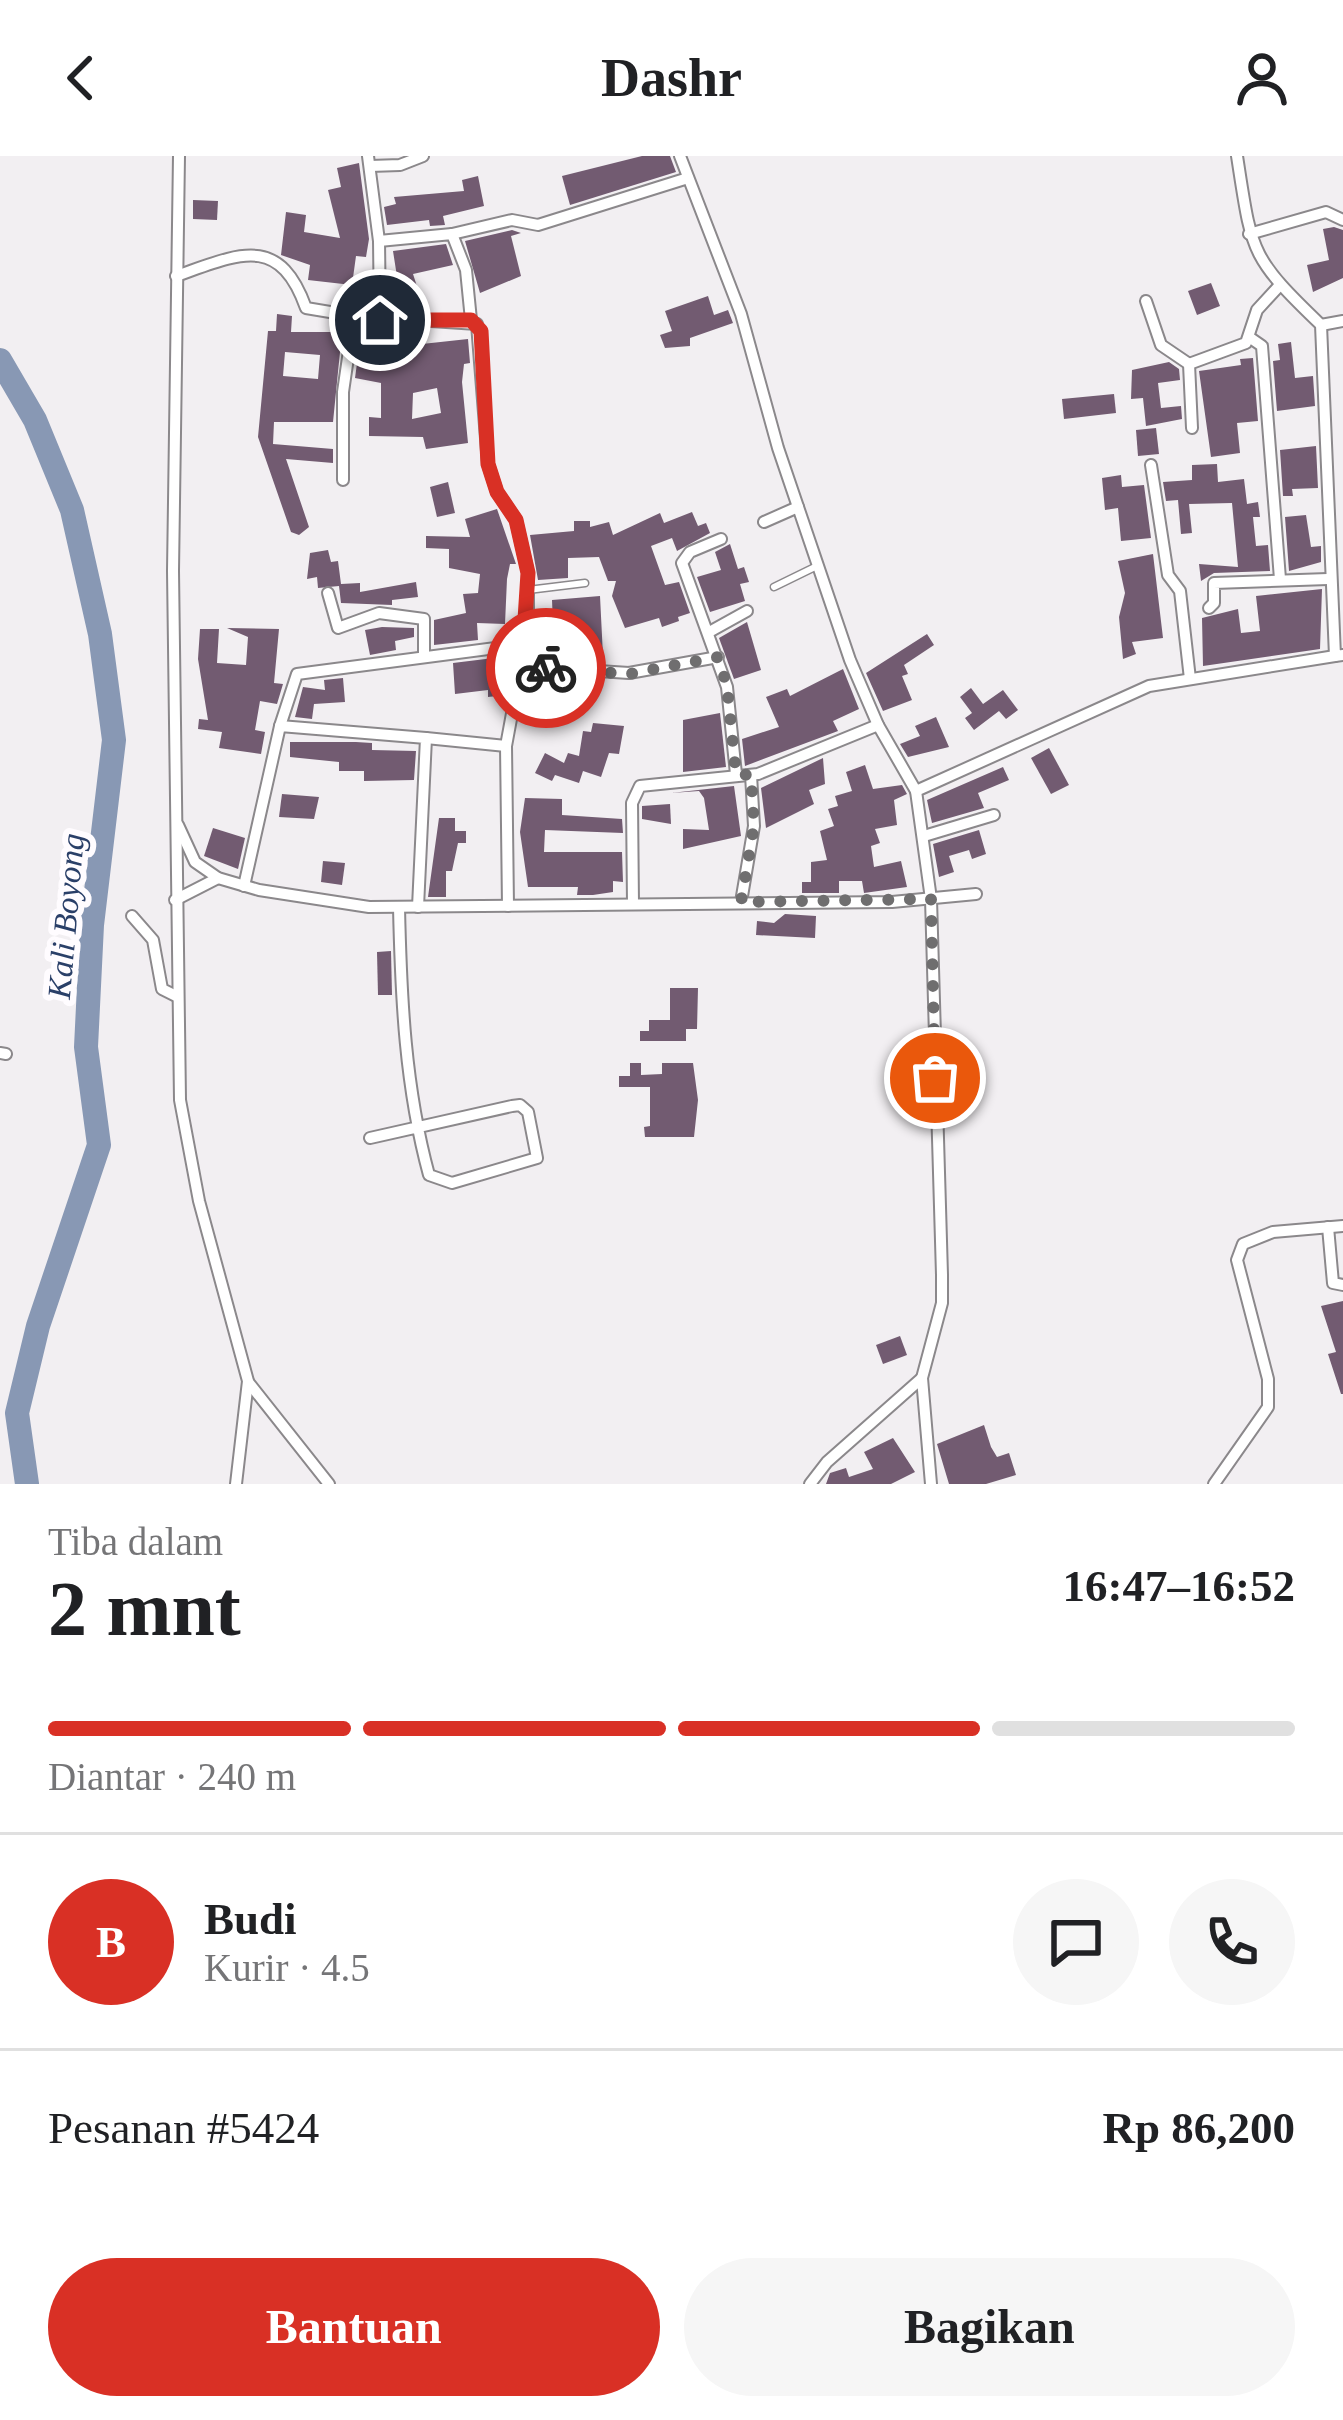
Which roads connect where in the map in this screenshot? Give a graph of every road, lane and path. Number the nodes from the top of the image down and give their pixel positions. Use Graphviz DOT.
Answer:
graph roads {
  1 [pos="179,156"];
  2 [pos="423,156"];
  3 [pos="680,156"];
  4 [pos="1237,156"];
  5 [pos="369,161"];
  6 [pos="688,178"];
  7 [pos="1342,220"];
  8 [pos="452,234"];
  9 [pos="1249,234"];
  10 [pos="379,241"];
  11 [pos="176,276"];
  12 [pos="1280,285"];
  13 [pos="1146,301"];
  14 [pos="354,316"];
  15 [pos="380,320"];
  16 [pos="471,320"];
  17 [pos="1343,321"];
  18 [pos="1321,325"];
  19 [pos="1249,337"];
  20 [pos="1189,364"];
  21 [pos="1192,428"];
  22 [pos="1151,465"];
  23 [pos="344,480"];
  24 [pos="797,507"];
  25 [pos="764,522"];
  26 [pos="721,539"];
  27 [pos="817,566"];
  28 [pos="1328,579"];
  29 [pos="1280,580"];
  30 [pos="585,583"];
  31 [pos="774,587"];
  32 [pos="528,590"];
  33 [pos="328,592"];
  34 [pos="1209,608"];
  35 [pos="747,611"];
  36 [pos="711,632"];
  37 [pos="526,644"];
  38 [pos="1339,656"];
  39 [pos="424,657"];
  40 [pos="718,657"];
  41 [pos="522,666"];
  42 [pos="1190,679"];
  43 [pos="280,725"];
  44 [pos="878,725"];
  45 [pos="427,738"];
  46 [pos="506,746"];
  47 [pos="736,774"];
  48 [pos="751,775"];
  49 [pos="916,790"];
  50 [pos="994,815"];
  51 [pos="174,817"];
  52 [pos="924,836"];
  53 [pos="218,878"];
  54 [pos="244,886"];
  55 [pos="976,894"];
  56 [pos="931,899"];
  57 [pos="176,900"];
  58 [pos="741,902"];
  59 [pos="633,904"];
  60 [pos="508,906"];
  61 [pos="399,907"];
  62 [pos="418,907"];
  63 [pos="132,916"];
  64 [pos="178,997"];
  65 [pos="416,1128"];
  66 [pos="370,1138"];
  67 [pos="1343,1226"];
  68 [pos="1328,1227"];
  69 [pos="1343,1285"];
  70 [pos="922,1378"];
  71 [pos="248,1381"];
  72 [pos="236,1484"];
  73 [pos="329,1484"];
  74 [pos="810,1484"];
  75 [pos="931,1484"];
  76 [pos="1214,1484"];
  1 -- 11 [label="street"];
  2 -- 5 [label="street"];
  3 -- 6 [label="street"];
  4 -- 9 [label="street"];
  5 -- 10 [label="street"];
  6 -- 8 [label="street"];
  6 -- 24 [label="street"];
  7 -- 9 [label="street"];
  8 -- 10 [label="street"];
  8 -- 16 [label="street"];
  9 -- 12 [label="street"];
  10 -- 15 [label="street"];
  11 -- 14 [label="street"];
  11 -- 51 [label="street"];
  12 -- 18 [label="street"];
  12 -- 19 [label="street"];
  13 -- 20 [label="street"];
  14 -- 15 [label="street"];
  14 -- 23 [label="street"];
  15 -- 16 [label="street"];
  16 -- 32 [label="street"];
  17 -- 18 [label="street"];
  18 -- 28 [label="street"];
  19 -- 20 [label="street"];
  19 -- 29 [label="street"];
  20 -- 21 [label="street"];
  22 -- 42 [label="street"];
  24 -- 25 [label="street"];
  24 -- 27 [label="street"];
  26 -- 36 [label="street"];
  27 -- 31 [label="lane"];
  27 -- 44 [label="street"];
  28 -- 29 [label="street"];
  28 -- 38 [label="street"];
  29 -- 34 [label="street"];
  30 -- 32 [label="lane"];
  32 -- 37 [label="street"];
  33 -- 39 [label="street"];
  35 -- 36 [label="street"];
  36 -- 40 [label="street"];
  37 -- 39 [label="street"];
  37 -- 41 [label="street"];
  38 -- 42 [label="street"];
  39 -- 43 [label="street"];
  40 -- 41 [label="street"];
  40 -- 47 [label="street"];
  41 -- 46 [label="street"];
  42 -- 49 [label="street"];
  43 -- 45 [label="street"];
  43 -- 54 [label="street"];
  44 -- 48 [label="street"];
  44 -- 49 [label="street"];
  45 -- 46 [label="street"];
  45 -- 62 [label="street"];
  46 -- 60 [label="street"];
  47 -- 48 [label="street"];
  47 -- 59 [label="street"];
  48 -- 58 [label="street"];
  49 -- 52 [label="street"];
  50 -- 52 [label="street"];
  51 -- 53 [label="street"];
  51 -- 57 [label="street"];
  52 -- 56 [label="street"];
  53 -- 54 [label="street"];
  53 -- 57 [label="street"];
  54 -- 61 [label="street"];
  55 -- 56 [label="street"];
  56 -- 58 [label="street"];
  56 -- 70 [label="street"];
  57 -- 64 [label="street"];
  58 -- 59 [label="street"];
  59 -- 60 [label="street"];
  60 -- 62 [label="street"];
  61 -- 62 [label="street"];
  61 -- 65 [label="street"];
  63 -- 64 [label="street"];
  64 -- 71 [label="street"];
  65 -- 65 [label="street"];
  65 -- 66 [label="street"];
  67 -- 68 [label="street"];
  68 -- 69 [label="street"];
  68 -- 76 [label="street"];
  70 -- 74 [label="street"];
  70 -- 75 [label="street"];
  71 -- 72 [label="street"];
  71 -- 73 [label="street"];
}
